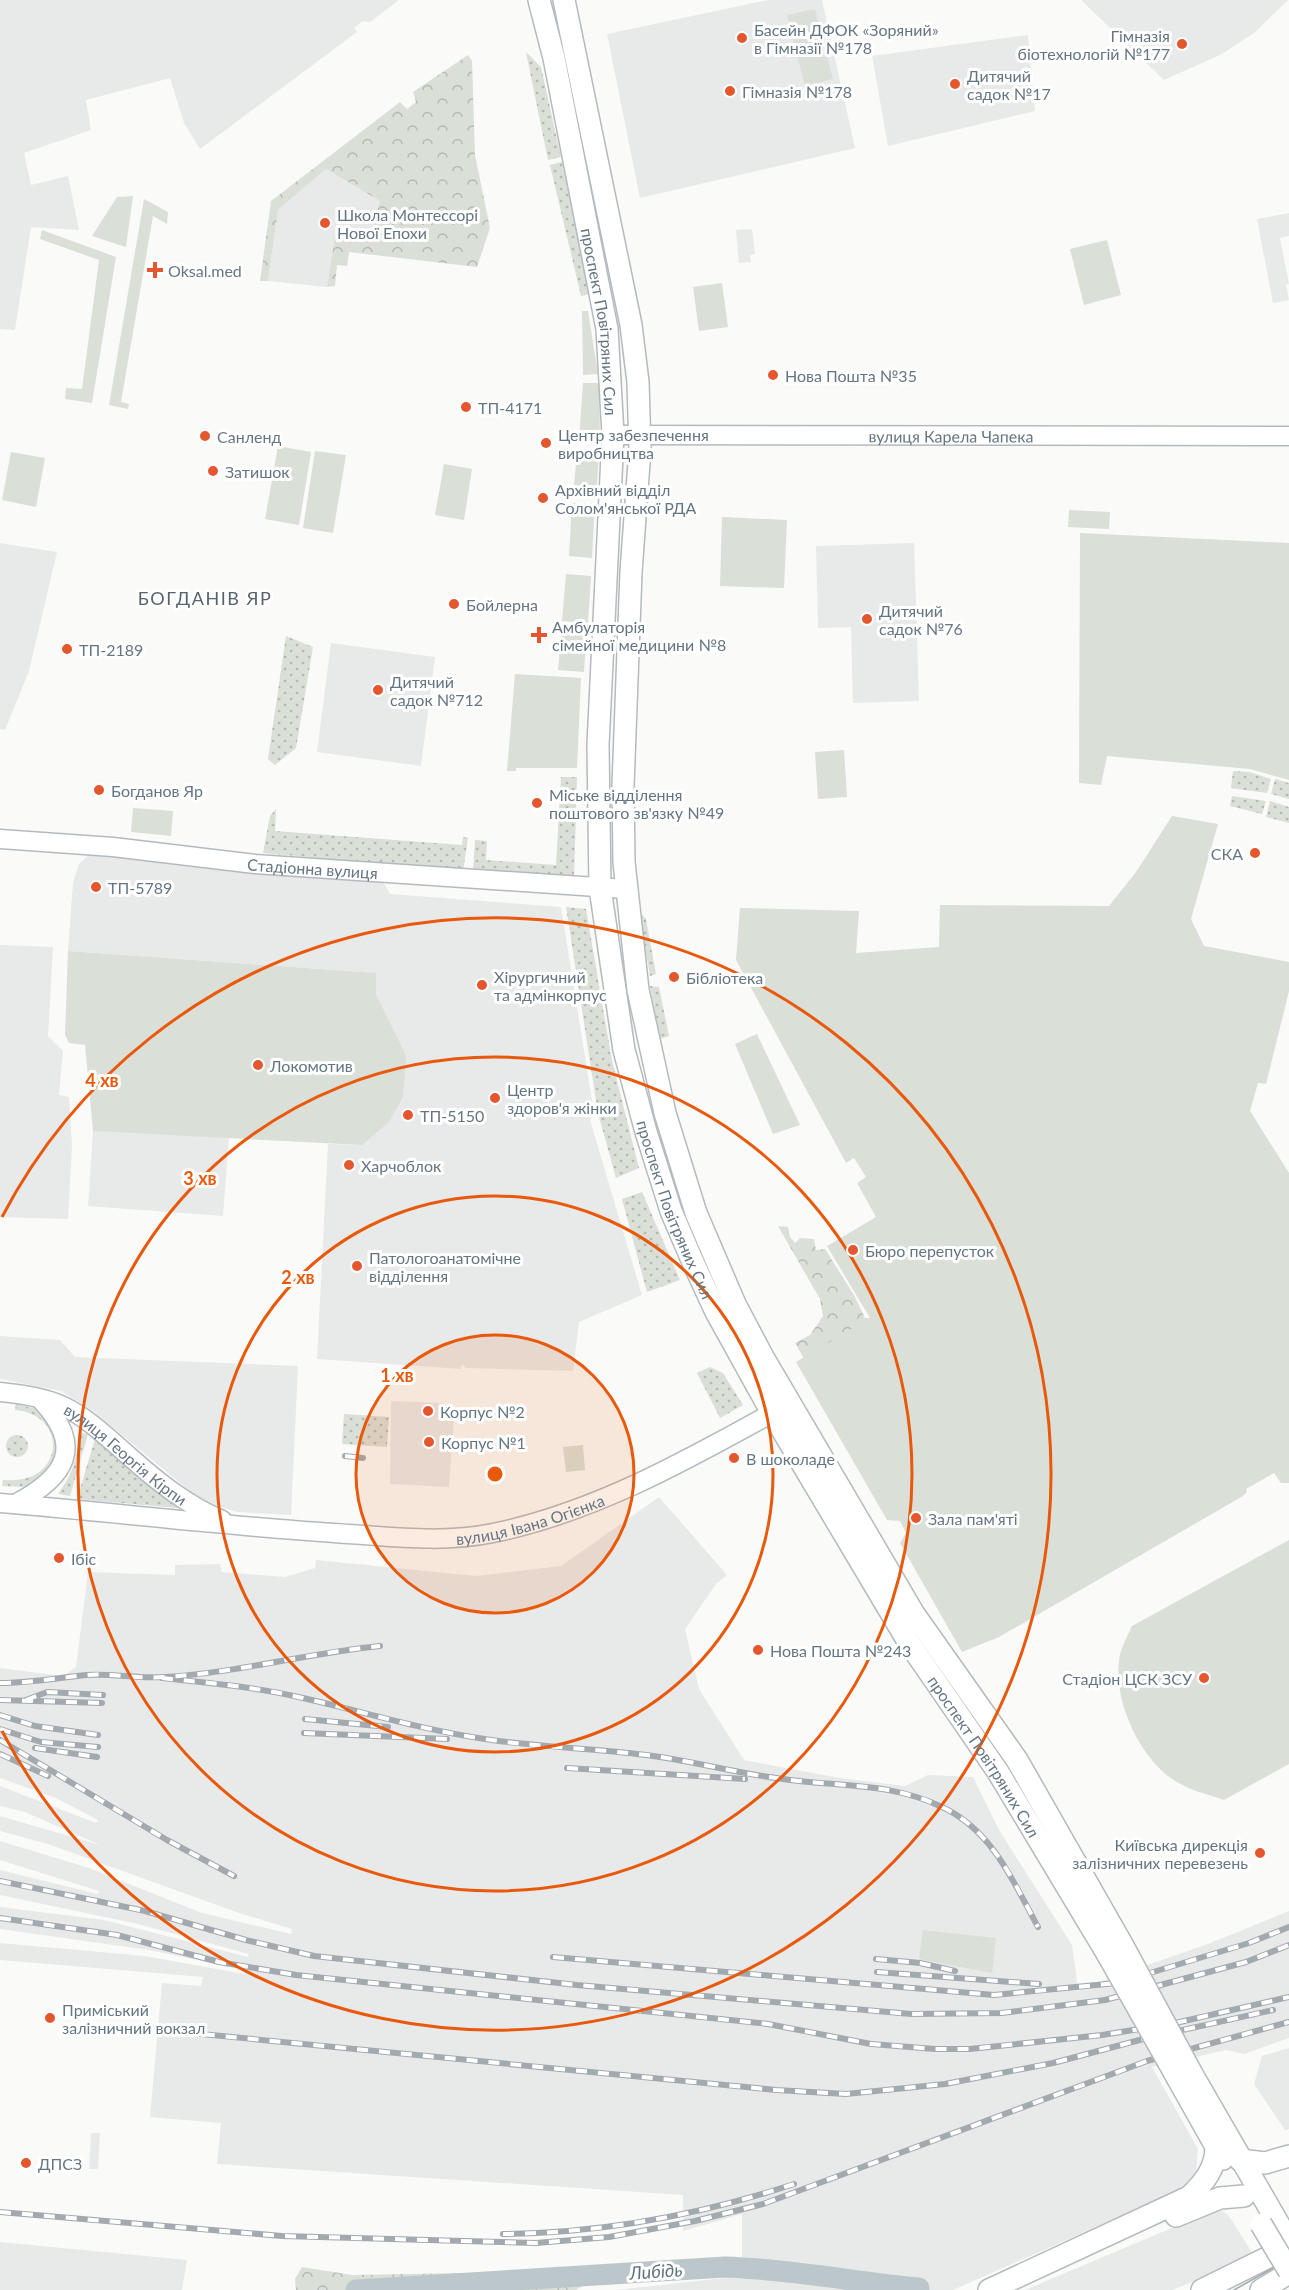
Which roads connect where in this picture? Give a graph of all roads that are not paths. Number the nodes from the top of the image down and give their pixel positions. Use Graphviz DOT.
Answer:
graph roads {
  1 [pos="539,0"];
  2 [pos="564,0"];
  3 [pos="613,435"];
  4 [pos="640,435"];
  5 [pos="1289,436"];
  6 [pos="0,840"];
  7 [pos="600,888"];
  8 [pos="626,889"];
  9 [pos="0,1392"];
  10 [pos="40,1399"];
  11 [pos="780,1408"];
  12 [pos="8,1503"];
  13 [pos="246,1528"];
  14 [pos="1185,2076"];
  15 [pos="1216,2147"];
  16 [pos="1289,2156"];
  17 [pos="1240,2160"];
  18 [pos="1244,2196"];
  19 [pos="1267,2221"];
  20 [pos="1287,2246"];
  21 [pos="1289,2272"];
  22 [pos="989,2290"];
  23 [pos="1011,2290"];
  24 [pos="1202,2290"];
  25 [pos="1261,2290"];
  1 -- 3 [label="main road, проспект Повітряних Сил"];
  2 -- 4 [label="main road, проспект Повітряних Сил"];
  3 -- 4 [label="street, вулиця Карела Чапека"];
  3 -- 7 [label="main road, проспект Повітряних Сил"];
  4 -- 5 [label="street, вулиця Карела Чапека"];
  4 -- 8 [label="main road, проспект Повітряних Сил"];
  6 -- 7 [label="street, Стадіонна вулиця"];
  7 -- 8 [label="street, Стадіонна вулиця"];
  7 -- 11 [label="main road, проспект Повітряних Сил"];
  8 -- 11 [label="main road, проспект Повітряних Сил"];
  9 -- 10 [label="street, вулиця Георгія Кірпи"];
  10 -- 12 [label="street"];
  10 -- 13 [label="street, вулиця Георгія Кірпи"];
  11 -- 13 [label="street, вулиця Івана Огієнка"];
  11 -- 14 [label="main road, проспект Повітряних Сил, bridge"];
  12 -- 13 [label="street"];
  14 -- 15 [label="main road, проспект Повітряних Сил"];
  14 -- 17 [label="main road, проспект Повітряних Сил"];
  15 -- 18 [label="main road, проспект Повітряних Сил"];
  15 -- 22 [label="main road"];
  16 -- 17 [label="main road"];
  17 -- 19 [label="main road, проспект Повітряних Сил"];
  18 -- 19 [label="main road, проспект Повітряних Сил"];
  18 -- 23 [label="main road"];
  19 -- 20 [label="main road, проспект Повітряних Сил"];
  19 -- 21 [label="main road, проспект Повітряних Сил, bridge"];
  20 -- 24 [label="main road"];
  21 -- 25 [label="main road"];
}
